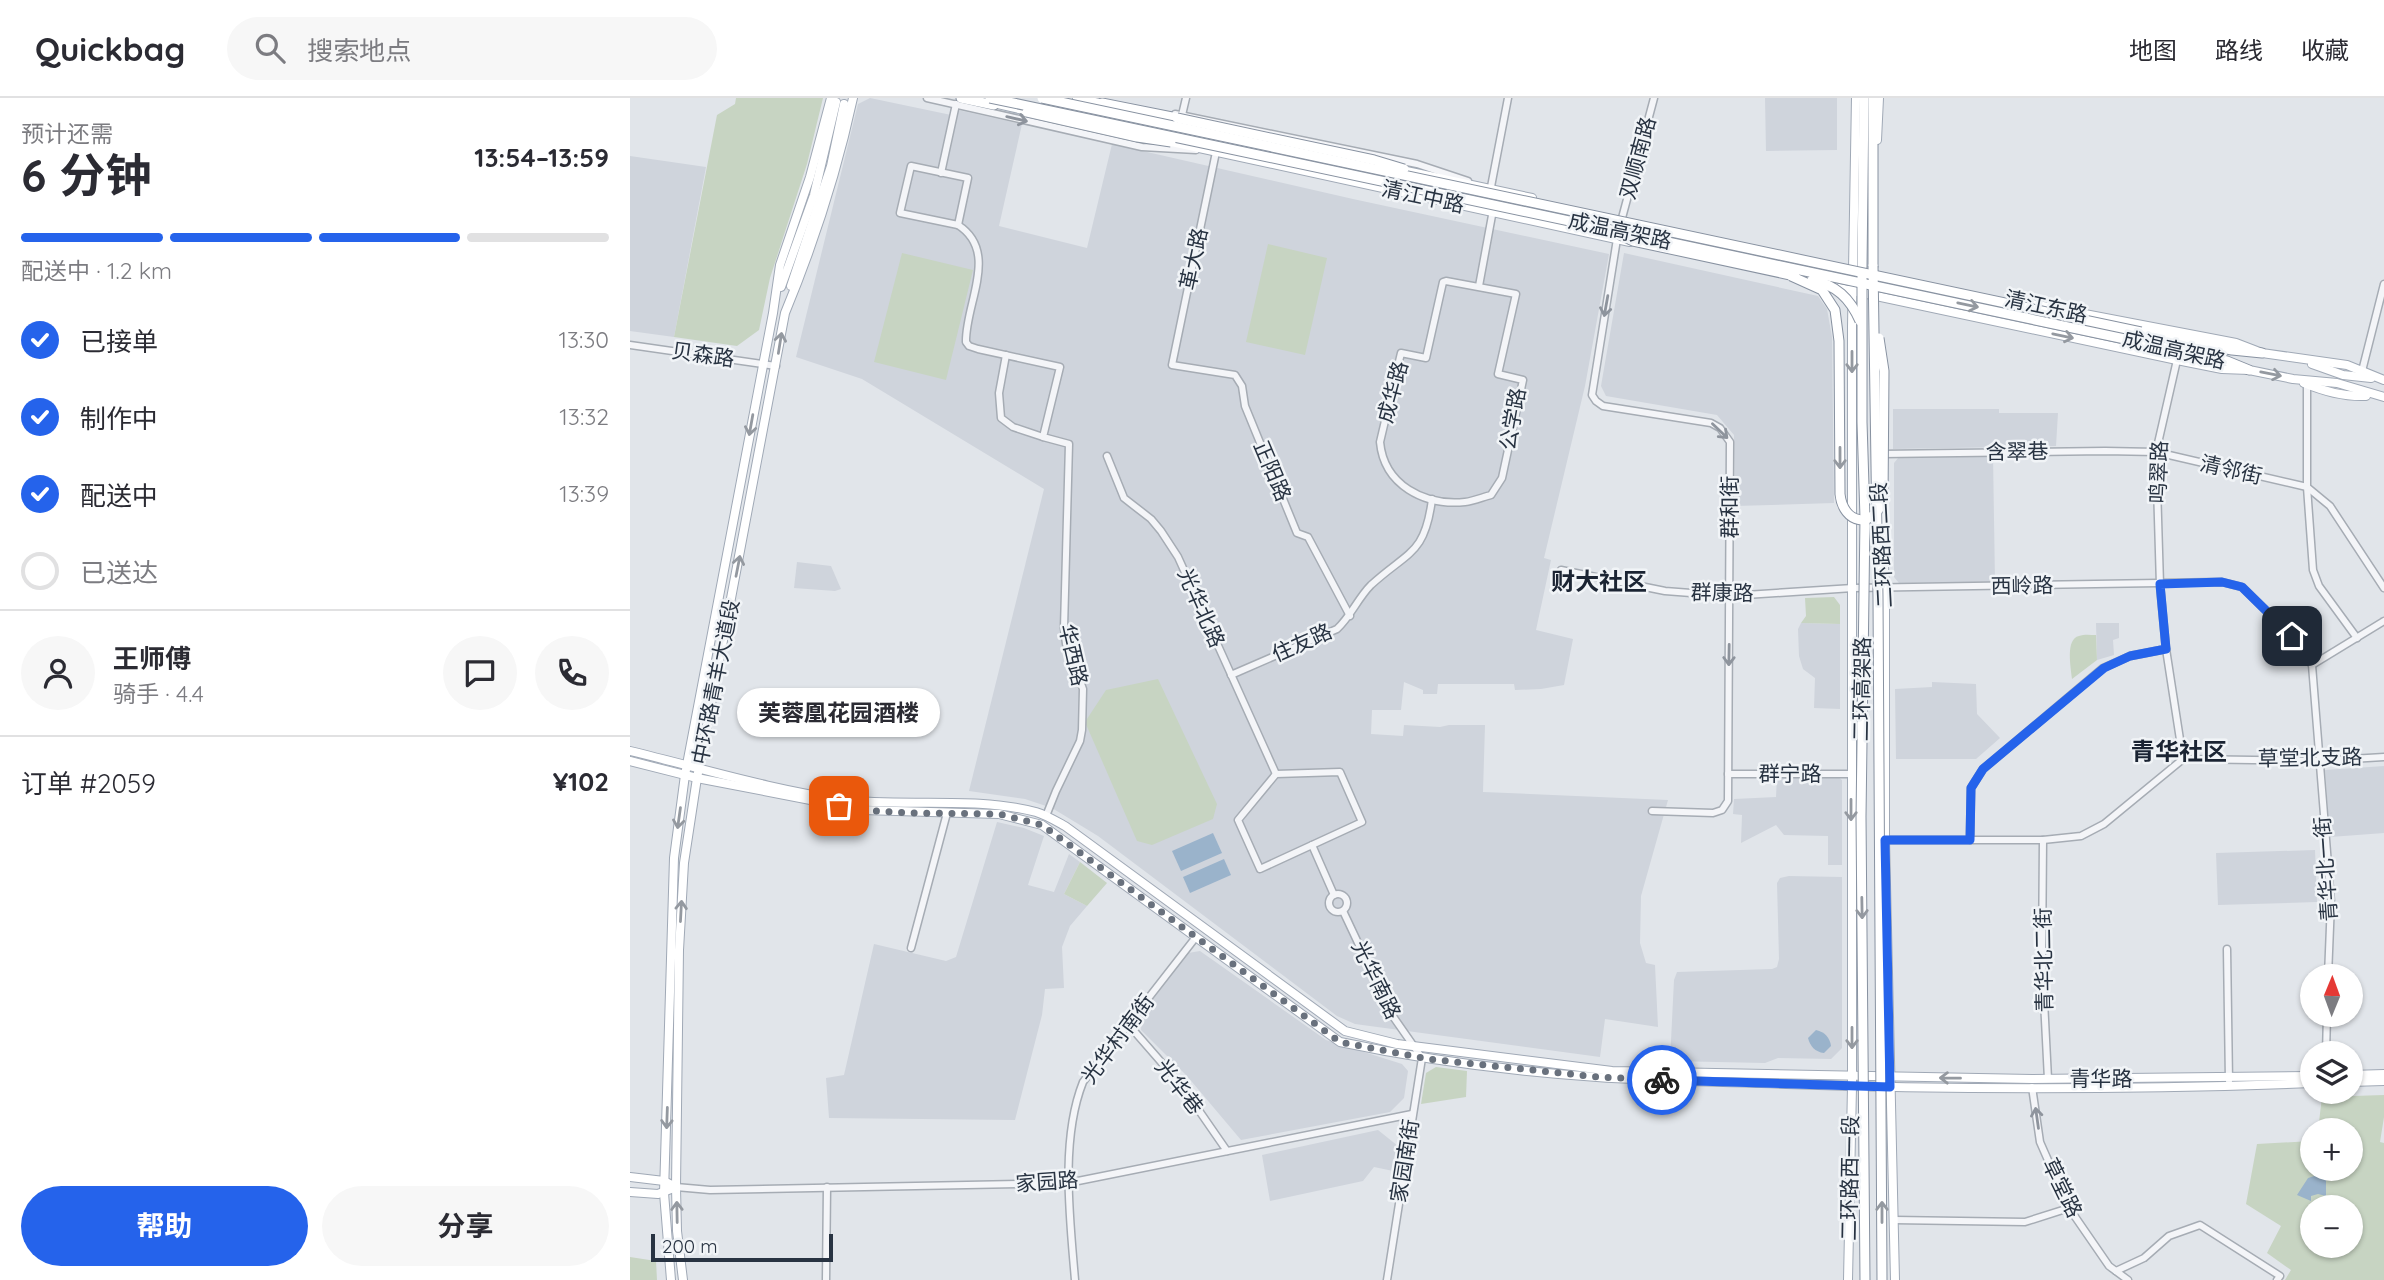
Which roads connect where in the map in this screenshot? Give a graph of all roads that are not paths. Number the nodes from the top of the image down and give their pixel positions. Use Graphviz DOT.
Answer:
graph roads {
  1 [pos="853,98"];
  2 [pos="927,98"];
  3 [pos="970,98"];
  4 [pos="1042,98"];
  5 [pos="1077,98"];
  6 [pos="1186,98"];
  7 [pos="1507,98"];
  8 [pos="1654,98"];
  9 [pos="1856,98"];
  10 [pos="1864,98"];
  11 [pos="1873,98"];
  12 [pos="1879,98"];
  13 [pos="837,101"];
  14 [pos="958,101"];
  15 [pos="992,101"];
  16 [pos="1102,103"];
  17 [pos="1180,116"];
  18 [pos="1216,150"];
  19 [pos="941,173"];
  20 [pos="1462,186"];
  21 [pos="1490,188"];
  22 [pos="1493,212"];
  23 [pos="1622,218"];
  24 [pos="958,225"];
  25 [pos="1600,227"];
  26 [pos="1617,239"];
  27 [pos="1853,269"];
  28 [pos="1877,273"];
  29 [pos="1791,275"];
  30 [pos="2384,284"];
  31 [pos="1479,286"];
  32 [pos="1853,291"];
  33 [pos="1875,297"];
  34 [pos="785,313"];
  35 [pos="1862,326"];
  36 [pos="2140,337"];
  37 [pos="630,345"];
  38 [pos="2262,353"];
  39 [pos="1006,355"];
  40 [pos="2297,359"];
  41 [pos="2177,360"];
  42 [pos="762,363"];
  43 [pos="1172,365"];
  44 [pos="776,366"];
  45 [pos="2249,370"];
  46 [pos="2362,371"];
  47 [pos="2293,379"];
  48 [pos="2384,380"];
  49 [pos="2307,385"];
  50 [pos="2372,395"];
  51 [pos="2384,397"];
  52 [pos="1043,437"];
  53 [pos="2156,452"];
  54 [pos="1878,454"];
  55 [pos="1107,456"];
  56 [pos="2307,488"];
  57 [pos="1433,499"];
  58 [pos="1561,570"];
  59 [pos="2160,584"];
  60 [pos="1853,588"];
  61 [pos="1885,588"];
  62 [pos="2384,588"];
  63 [pos="1730,596"];
  64 [pos="1350,616"];
  65 [pos="2384,621"];
  66 [pos="2357,638"];
  67 [pos="2166,649"];
  68 [pos="2312,664"];
  69 [pos="1231,674"];
  70 [pos="630,751"];
  71 [pos="2384,757"];
  72 [pos="2183,759"];
  73 [pos="630,761"];
  74 [pos="2318,761"];
  75 [pos="688,765"];
  76 [pos="699,768"];
  77 [pos="1276,774"];
  78 [pos="1728,774"];
  79 [pos="685,775"];
  80 [pos="1852,775"];
  81 [pos="697,778"];
  82 [pos="1652,811"];
  83 [pos="947,813"];
  84 [pos="1046,816"];
  85 [pos="1885,840"];
  86 [pos="1970,840"];
  87 [pos="2043,840"];
  88 [pos="1312,845"];
  89 [pos="1334,895"];
  90 [pos="1343,912"];
  91 [pos="1196,937"];
  92 [pos="911,948"];
  93 [pos="2227,949"];
  94 [pos="2329,964"];
  95 [pos="1128,1024"];
  96 [pos="1413,1045"];
  97 [pos="1422,1058"];
  98 [pos="2384,1074"];
  99 [pos="2363,1075"];
  100 [pos="1852,1076"];
  101 [pos="1890,1077"];
  102 [pos="2300,1077"];
  103 [pos="2048,1079"];
  104 [pos="2384,1081"];
  105 [pos="2229,1082"];
  106 [pos="2363,1082"];
  107 [pos="2032,1083"];
  108 [pos="2300,1083"];
  109 [pos="1852,1087"];
  110 [pos="1890,1087"];
  111 [pos="1412,1114"];
  112 [pos="1227,1152"];
  113 [pos="630,1177"];
  114 [pos="664,1181"];
  115 [pos="1068,1183"];
  116 [pos="827,1186"];
  117 [pos="676,1187"];
  118 [pos="630,1192"];
  119 [pos="664,1194"];
  120 [pos="2069,1208"];
  121 [pos="1894,1220"];
  122 [pos="2116,1271"];
  123 [pos="1882,1277"];
  124 [pos="671,1280"];
  125 [pos="683,1280"];
  126 [pos="826,1280"];
  127 [pos="1075,1280"];
  128 [pos="1387,1280"];
  129 [pos="1848,1280"];
  130 [pos="1863,1280"];
  131 [pos="1895,1280"];
  132 [pos="2128,1280"];
  133 [pos="2277,1280"];
  1 -- 34 [label="main road, 中环路青羊大道段"];
  2 -- 14 [label="street"];
  3 -- 18 [label="main road, 清江中路"];
  4 -- 20 [label="highway, 成温高架路, bridge"];
  5 -- 16 [label="main road, 清江中路"];
  6 -- 17 [label="street"];
  7 -- 21 [label="street"];
  8 -- 23 [label="street, 双顺南路"];
  9 -- 27 [label="main road, 二环路西二段"];
  10 -- 35 [label="highway, 二环高架路, bridge"];
  11 -- 33 [label="highway, 二环高架路, bridge"];
  12 -- 28 [label="main road, 二环路西二段"];
  13 -- 34 [label="main road"];
  13 -- 42 [label="main road, 中环路青羊大道段"];
  14 -- 15 [label="highway, 成温高架路"];
  14 -- 18 [label="street, one-way"];
  14 -- 19 [label="street"];
  15 -- 18 [label="highway, 成温高架路, bridge"];
  16 -- 17 [label="highway"];
  16 -- 21 [label="main road, 清江中路"];
  17 -- 20 [label="highway, bridge"];
  17 -- 21 [label="street, 清江中路"];
  18 -- 22 [label="main road, 清江中路"];
  18 -- 25 [label="highway, 成温高架路, bridge"];
  18 -- 43 [label="street, 革大路"];
  19 -- 24 [label="street"];
  19 -- 24 [label="street"];
  20 -- 36 [label="highway, 成温高架路, bridge"];
  21 -- 22 [label="street"];
  21 -- 23 [label="main road, 清江中路"];
  22 -- 26 [label="main road, 清江中路"];
  22 -- 31 [label="street"];
  23 -- 27 [label="main road, 清江中路"];
  24 -- 39 [label="street"];
  25 -- 29 [label="highway, bridge"];
  25 -- 36 [label="highway, 成温高架路, one-way, bridge"];
  26 -- 32 [label="main road, 清江中路"];
  26 -- 63 [label="street, 群和街, one-way"];
  27 -- 28 [label="main road, 清江中路"];
  27 -- 32 [label="main road, 二环路西二段"];
  28 -- 33 [label="main road, 二环路西二段"];
  28 -- 38 [label="main road, 清江东路"];
  29 -- 33 [label="highway, one-way, bridge"];
  29 -- 35 [label="highway, bridge"];
  30 -- 46 [label="street"];
  31 -- 57 [label="street, 成华路"];
  31 -- 57 [label="street, 公学路"];
  32 -- 33 [label="main road, 清江中路"];
  32 -- 60 [label="main road, 二环路西二段, one-way"];
  33 -- 41 [label="main road, 清江东路, one-way"];
  33 -- 54 [label="main road, 二环路西二段"];
  123 -- 33 [label="highway, 二环高架路, one-way, bridge"];
  44 -- 34 [label="main road, 中环路青羊大道段, one-way"];
  35 -- 130 [label="highway, 二环高架路, one-way, bridge"];
  36 -- 38 [label="highway, 成温高架路"];
  36 -- 45 [label="highway, 成温高架路"];
  37 -- 42 [label="street, 贝森路"];
  38 -- 40 [label="main road, 清江东路"];
  39 -- 52 [label="street"];
  39 -- 52 [label="street"];
  40 -- 46 [label="main road, 清江东路"];
  40 -- 48 [label="main road, 清江东路"];
  41 -- 45 [label="main road, 清江东路"];
  41 -- 53 [label="street, 鸣翠路"];
  42 -- 44 [label="street, 贝森路"];
  42 -- 75 [label="main road, 中环路青羊大道段, one-way"];
  43 -- 64 [label="street, 正阳路"];
  76 -- 44 [label="main road, 中环路青羊大道段, one-way"];
  45 -- 47 [label="main road, 清江东路, one-way"];
  46 -- 48 [label="main road, 清江东路"];
  47 -- 49 [label="main road, 清江东路"];
  47 -- 50 [label="main road, 清江东路"];
  49 -- 50 [label="main road, 清江东路"];
  49 -- 56 [label="street"];
  50 -- 51 [label="main road, 清江东路"];
  52 -- 84 [label="street, 华西路"];
  53 -- 54 [label="street, 含翠巷"];
  53 -- 56 [label="street, 清邻街"];
  53 -- 59 [label="street, 鸣翠路"];
  54 -- 61 [label="main road, 二环路西二段"];
  55 -- 69 [label="street, 光华北路"];
  56 -- 62 [label="street"];
  56 -- 66 [label="street"];
  57 -- 64 [label="street, 住友路"];
  58 -- 63 [label="street, 群康路"];
  59 -- 61 [label="street, 西岭路"];
  59 -- 67 [label="street, 鸣翠路"];
  59 -- 68 [label="street, 西岭路"];
  60 -- 61 [label="street, 群康路"];
  60 -- 63 [label="street, 群康路"];
  60 -- 80 [label="main road, 二环路西二段"];
  61 -- 85 [label="main road, 二环路西二段"];
  63 -- 78 [label="street, 群和街, one-way"];
  64 -- 69 [label="street, 住友路"];
  65 -- 66 [label="street"];
  66 -- 68 [label="street"];
  67 -- 72 [label="street, 鸣翠路"];
  67 -- 86 [label="street"];
  68 -- 74 [label="street, 青华北一街"];
  69 -- 77 [label="street, 光华北路"];
  70 -- 75 [label="main road, 青华路"];
  71 -- 74 [label="street, 草堂北支路"];
  72 -- 74 [label="street, 草堂北支路"];
  72 -- 87 [label="street"];
  73 -- 79 [label="main road, 青华路"];
  74 -- 94 [label="street, 青华北一街"];
  75 -- 76 [label="main road, 青华路"];
  75 -- 79 [label="main road, 中环路青羊大道段"];
  76 -- 81 [label="main road, 中环路青羊大道段"];
  76 -- 84 [label="main road, 青华路"];
  77 -- 88 [label="street"];
  77 -- 88 [label="street"];
  78 -- 80 [label="street, 群宁路"];
  78 -- 82 [label="street, 群和街"];
  79 -- 81 [label="main road, 青华路"];
  79 -- 114 [label="main road, 中环路青羊大道段, one-way"];
  80 -- 100 [label="main road, 二环路西二段, one-way"];
  81 -- 83 [label="main road, 青华路"];
  117 -- 81 [label="main road, 中环路青羊大道段, one-way"];
  83 -- 91 [label="main road, 青华路"];
  83 -- 92 [label="street"];
  84 -- 96 [label="main road, 青华路"];
  85 -- 86 [label="street"];
  85 -- 101 [label="main road, 二环路西二段"];
  86 -- 87 [label="street"];
  87 -- 103 [label="street, 青华北二街"];
  88 -- 89 [label="street"];
  89 -- 90 [label="street"];
  89 -- 90 [label="street"];
  90 -- 96 [label="street, 光华南路"];
  91 -- 95 [label="street, 光华村南街"];
  91 -- 97 [label="main road, 青华路"];
  93 -- 105 [label="street"];
  95 -- 112 [label="street, 光华巷"];
  95 -- 115 [label="street, 光华村南街"];
  96 -- 97 [label="street"];
  96 -- 100 [label="main road, 青华路"];
  97 -- 109 [label="main road, 青华路"];
  97 -- 111 [label="street, 家园南街"];
  98 -- 99 [label="main road"];
  100 -- 101 [label="main road, 青华路"];
  100 -- 109 [label="main road, 二环路西一段"];
  107 -- 101 [label="main road, 青华路, one-way"];
  101 -- 110 [label="main road, 二环路西一段"];
  102 -- 105 [label="main road, 青华路"];
  103 -- 105 [label="main road, 青华路"];
  103 -- 107 [label="main road, 青华路"];
  104 -- 106 [label="main road"];
  105 -- 107 [label="main road, 青华路"];
  105 -- 108 [label="main road, 青华路"];
  107 -- 110 [label="main road, 青华路"];
  120 -- 107 [label="street, 草堂路, one-way"];
  109 -- 110 [label="main road, 青华路"];
  109 -- 129 [label="main road, 二环路西一段"];
  110 -- 121 [label="main road, 二环路西一段"];
  111 -- 112 [label="street, 家园路"];
  111 -- 128 [label="street, 家园南街"];
  112 -- 115 [label="street, 家园路"];
  113 -- 114 [label="main road"];
  114 -- 117 [label="main road"];
  114 -- 119 [label="main road, 中环路青羊大道段"];
  115 -- 116 [label="street, 家园路"];
  115 -- 127 [label="street, 光华村南街"];
  116 -- 117 [label="street, 家园路"];
  116 -- 126 [label="street"];
  117 -- 119 [label="main road"];
  125 -- 117 [label="main road, 中环路青羊大道段, one-way"];
  118 -- 119 [label="main road"];
  119 -- 124 [label="main road, 中环路青羊大道段"];
  120 -- 121 [label="street"];
  120 -- 122 [label="street, 草堂路"];
  121 -- 131 [label="main road, 二环路西一段"];
  122 -- 132 [label="street, 草堂路"];
  122 -- 133 [label="street"];
}
